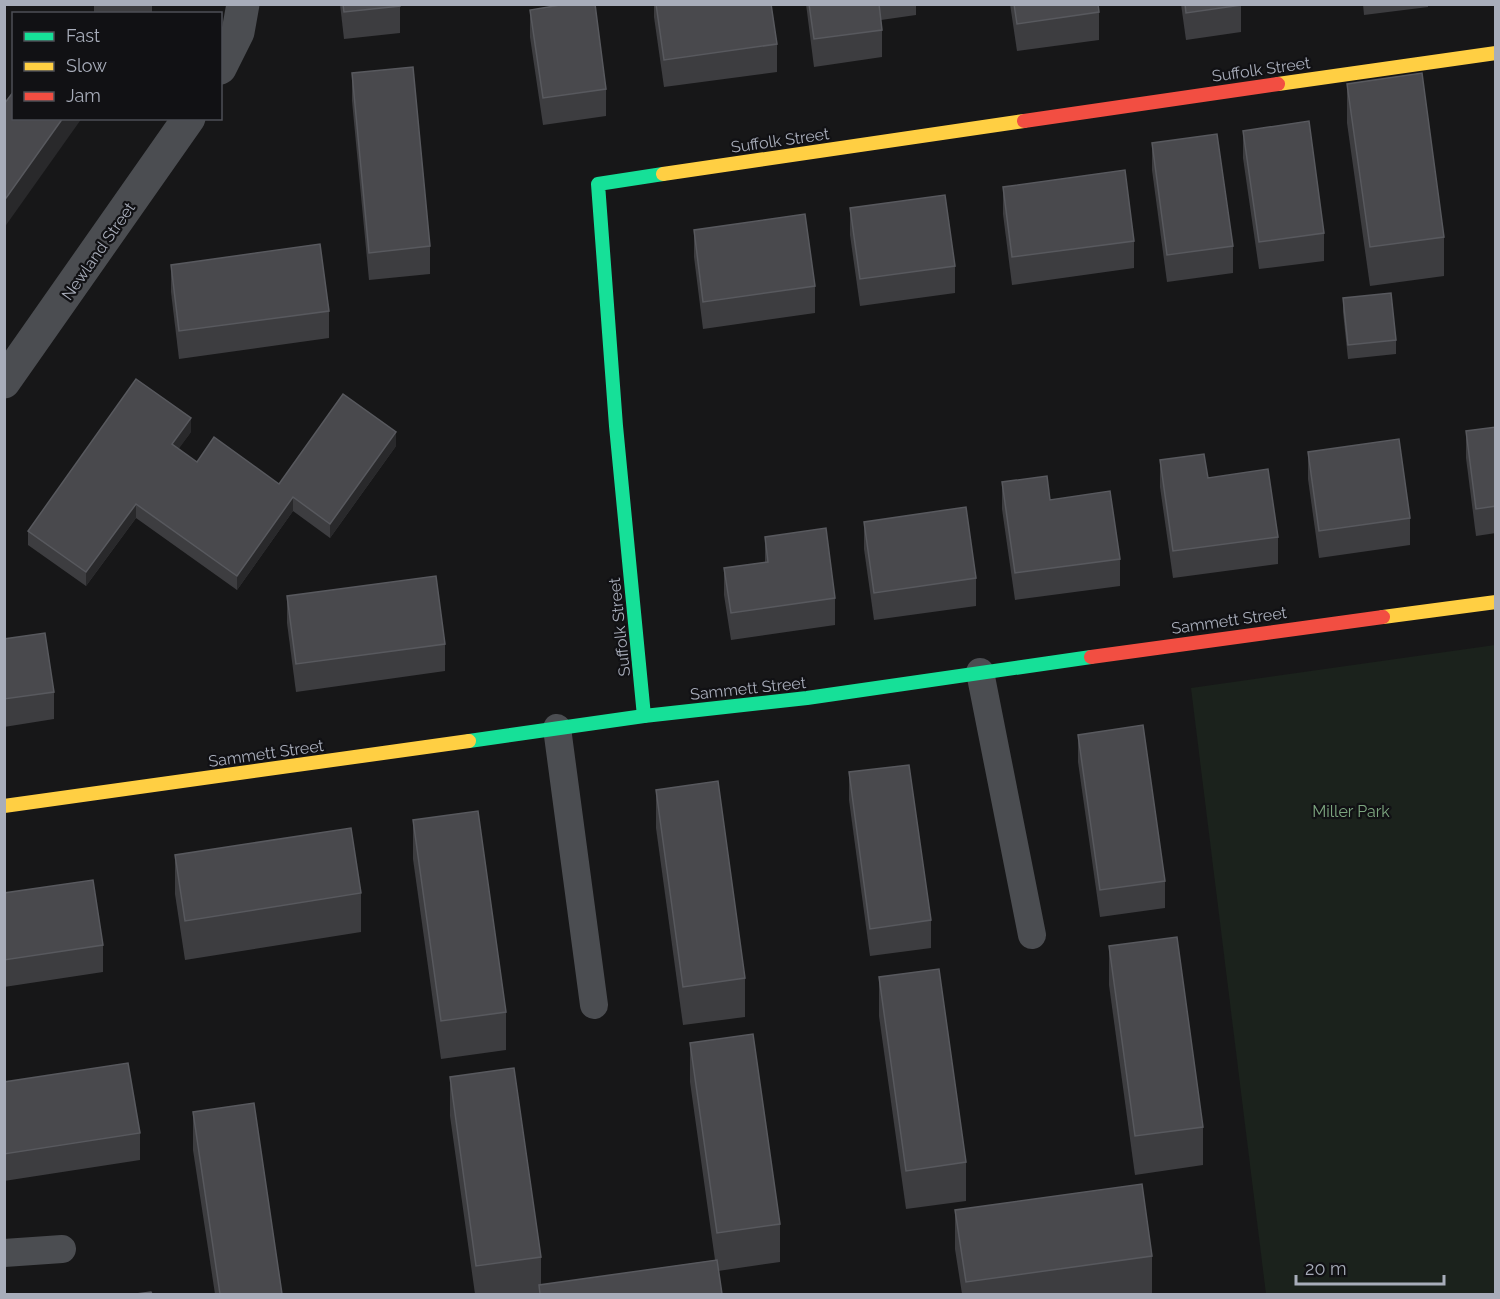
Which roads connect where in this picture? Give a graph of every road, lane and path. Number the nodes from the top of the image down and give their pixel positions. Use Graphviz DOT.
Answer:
graph roads {
  1 [pos="243,4"];
  2 [pos="1496,53"];
  3 [pos="222,64"];
  4 [pos="188,120"];
  5 [pos="4,382"];
  6 [pos="1496,602"];
  7 [pos="980,672"];
  8 [pos="644,716"];
  9 [pos="557,728"];
  10 [pos="4,806"];
  11 [pos="1032,935"];
  12 [pos="594,1005"];
  13 [pos="62,1249"];
  14 [pos="4,1253"];
  1 -- 3 [label="street"];
  2 -- 8 [label="street, Suffolk Street"];
  4 -- 5 [label="street, Newland Street"];
  6 -- 7 [label="street, Sammett Street"];
  7 -- 8 [label="street, Sammett Street"];
  7 -- 11 [label="lane"];
  8 -- 9 [label="street, Sammett Street"];
  9 -- 10 [label="street, Sammett Street"];
  9 -- 12 [label="lane"];
  13 -- 14 [label="lane"];
}
